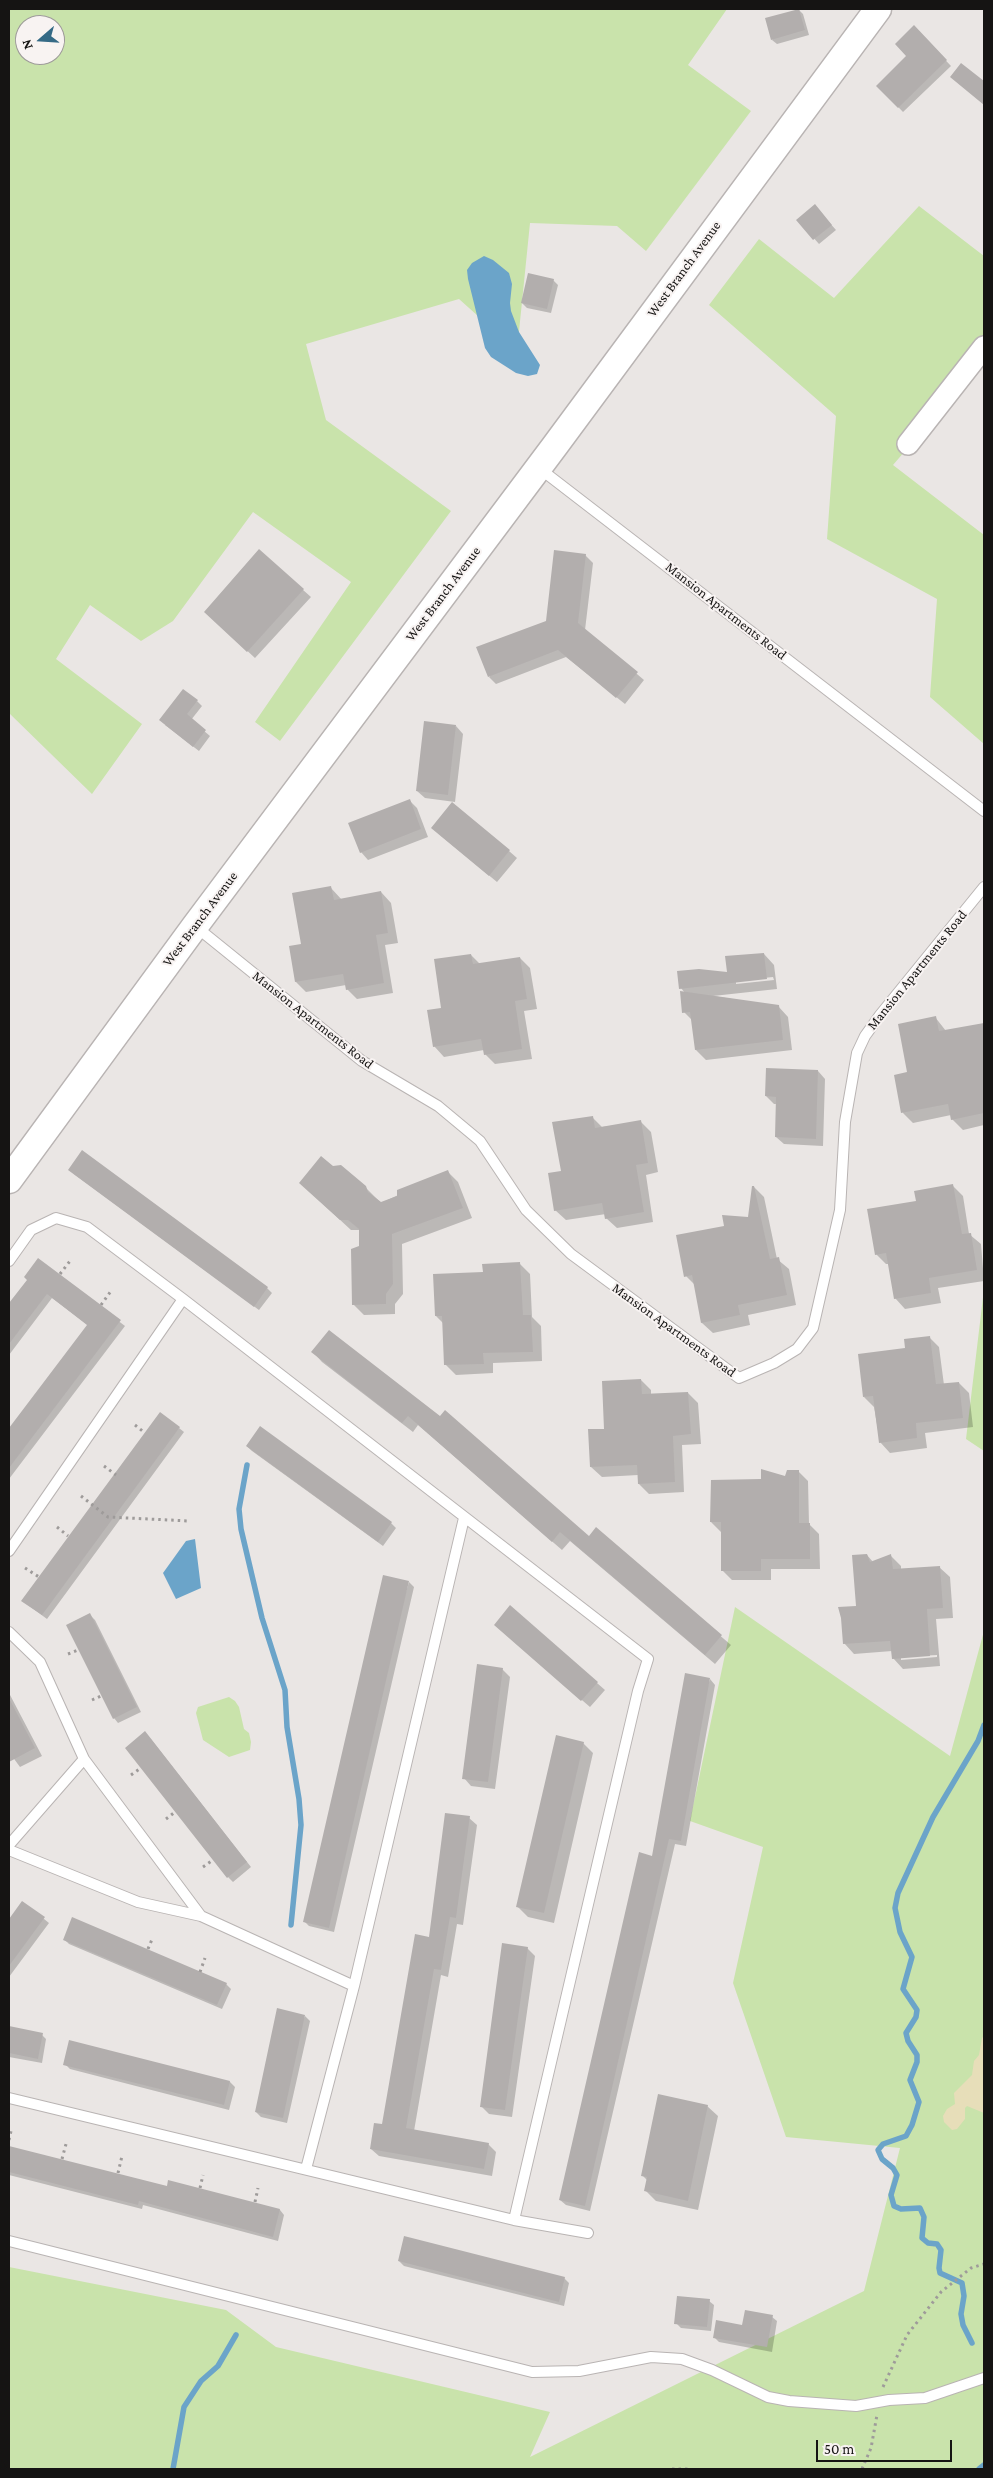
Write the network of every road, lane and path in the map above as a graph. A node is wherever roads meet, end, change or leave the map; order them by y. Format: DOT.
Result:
graph roads {
  1 [pos="878,9"];
  2 [pos="984,347"];
  3 [pos="908,444"];
  4 [pos="538,467"];
  5 [pos="984,811"];
  6 [pos="984,887"];
  7 [pos="195,926"];
  8 [pos="9,1180"];
  9 [pos="70,1260"];
  10 [pos="9,1261"];
  11 [pos="60,1274"];
  12 [pos="111,1291"];
  13 [pos="183,1298"];
  14 [pos="101,1305"];
  15 [pos="135,1425"];
  16 [pos="145,1433"];
  17 [pos="104,1466"];
  18 [pos="116,1475"];
  19 [pos="81,1496"];
  20 [pos="464,1518"];
  21 [pos="189,1521"];
  22 [pos="57,1527"];
  23 [pos="68,1536"];
  24 [pos="9,1551"];
  25 [pos="25,1568"];
  26 [pos="39,1577"];
  27 [pos="9,1632"];
  28 [pos="78,1650"];
  29 [pos="68,1654"];
  30 [pos="101,1696"];
  31 [pos="92,1700"];
  32 [pos="84,1760"];
  33 [pos="141,1768"];
  34 [pos="131,1775"];
  35 [pos="175,1812"];
  36 [pos="166,1819"];
  37 [pos="9,1845"];
  38 [pos="9,1850"];
  39 [pos="213,1860"];
  40 [pos="203,1867"];
  41 [pos="202,1916"];
  42 [pos="153,1937"];
  43 [pos="148,1950"];
  44 [pos="206,1958"];
  45 [pos="200,1972"];
  46 [pos="354,1986"];
  47 [pos="9,2098"];
  48 [pos="11,2131"];
  49 [pos="9,2140"];
  50 [pos="66,2144"];
  51 [pos="122,2156"];
  52 [pos="62,2159"];
  53 [pos="306,2168"];
  54 [pos="118,2173"];
  55 [pos="203,2175"];
  56 [pos="200,2188"];
  57 [pos="258,2188"];
  58 [pos="255,2202"];
  59 [pos="514,2220"];
  60 [pos="588,2233"];
  61 [pos="9,2241"];
  62 [pos="984,2264"];
  63 [pos="984,2378"];
  64 [pos="880,2402"];
  65 [pos="672,2469"];
  66 [pos="689,2469"];
  67 [pos="862,2469"];
  1 -- 4 [label="street, West Branch Avenue"];
  2 -- 3 [label="street"];
  4 -- 5 [label="lane, Mansion Apartments Road"];
  4 -- 7 [label="street, West Branch Avenue"];
  6 -- 7 [label="lane, Mansion Apartments Road"];
  7 -- 8 [label="street, West Branch Avenue"];
  9 -- 11 [label="path"];
  10 -- 13 [label="lane"];
  12 -- 14 [label="path"];
  13 -- 20 [label="lane"];
  13 -- 24 [label="lane"];
  15 -- 16 [label="path"];
  17 -- 18 [label="path"];
  19 -- 21 [label="path"];
  20 -- 46 [label="lane"];
  20 -- 59 [label="lane"];
  22 -- 23 [label="path"];
  25 -- 26 [label="path"];
  27 -- 32 [label="lane"];
  28 -- 29 [label="path"];
  30 -- 31 [label="path"];
  32 -- 37 [label="lane"];
  32 -- 41 [label="lane"];
  33 -- 34 [label="path"];
  35 -- 36 [label="path"];
  38 -- 41 [label="lane"];
  39 -- 40 [label="path"];
  41 -- 46 [label="lane"];
  42 -- 43 [label="path"];
  44 -- 45 [label="path"];
  46 -- 53 [label="lane"];
  47 -- 53 [label="lane"];
  48 -- 49 [label="path"];
  50 -- 52 [label="path"];
  51 -- 54 [label="path"];
  53 -- 59 [label="lane"];
  55 -- 56 [label="path"];
  57 -- 58 [label="path"];
  59 -- 60 [label="lane"];
  61 -- 64 [label="lane"];
  62 -- 64 [label="path"];
  63 -- 64 [label="lane"];
  64 -- 67 [label="path"];
  65 -- 66 [label="path"];
}
